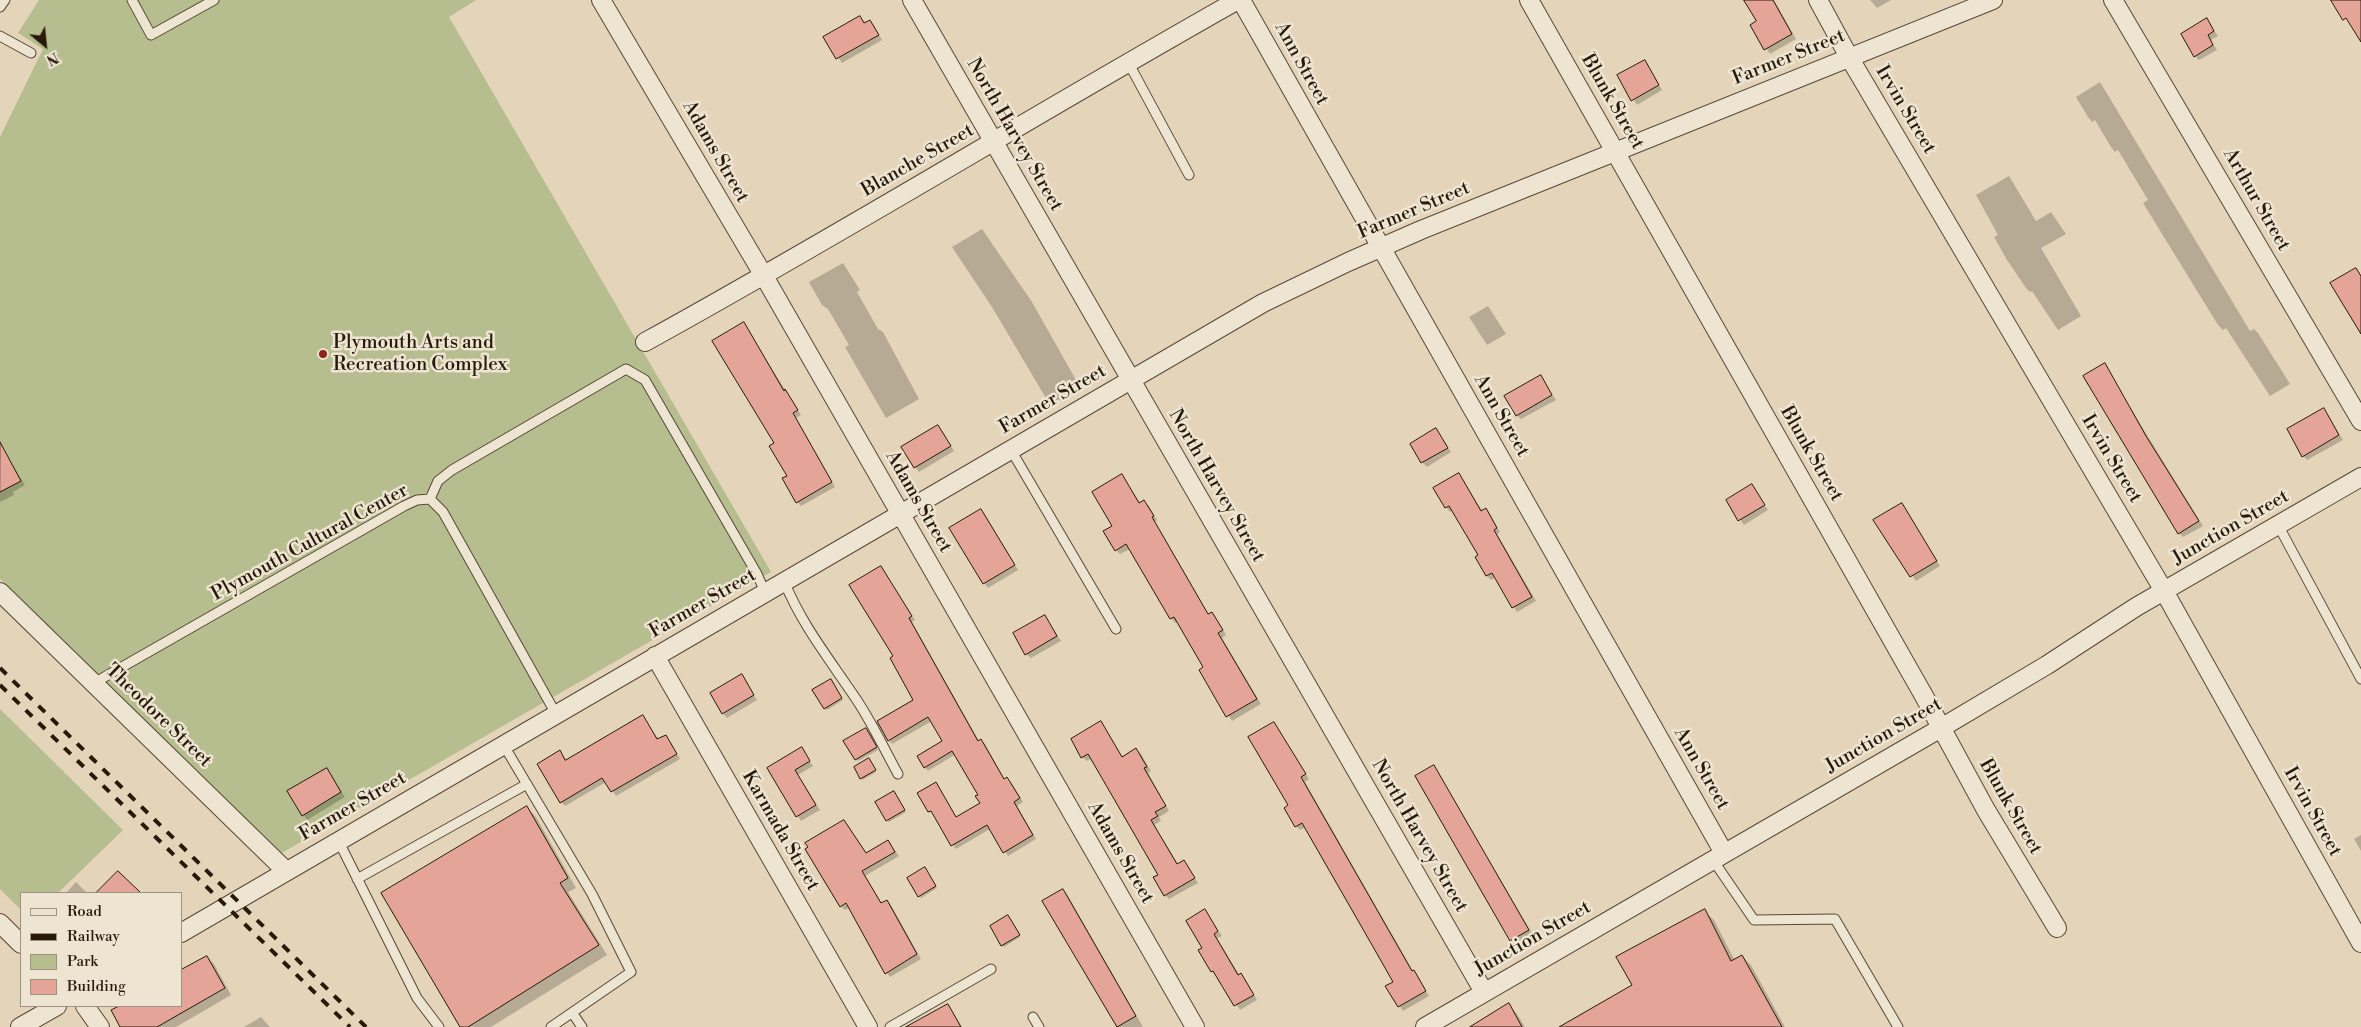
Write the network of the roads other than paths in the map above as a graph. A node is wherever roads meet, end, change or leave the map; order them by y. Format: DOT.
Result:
graph roads {
  1 [pos="5,0"];
  2 [pos="132,0"];
  3 [pos="214,0"];
  4 [pos="601,0"];
  5 [pos="912,0"];
  6 [pos="1239,0"];
  7 [pos="1530,0"];
  8 [pos="1818,0"];
  9 [pos="1994,0"];
  10 [pos="2113,0"];
  11 [pos="0,7"];
  12 [pos="0,36"];
  13 [pos="32,54"];
  14 [pos="1849,57"];
  15 [pos="1128,62"];
  16 [pos="993,141"];
  17 [pos="1615,151"];
  18 [pos="1189,175"];
  19 [pos="1380,247"];
  20 [pos="764,276"];
  21 [pos="645,342"];
  22 [pos="1130,380"];
  23 [pos="2361,421"];
  24 [pos="1011,450"];
  25 [pos="2361,477"];
  26 [pos="430,499"];
  27 [pos="900,514"];
  28 [pos="2278,525"];
  29 [pos="784,581"];
  30 [pos="2164,591"];
  31 [pos="0,592"];
  32 [pos="766,592"];
  33 [pos="1116,629"];
  34 [pos="655,656"];
  35 [pos="2361,679"];
  36 [pos="94,683"];
  37 [pos="556,714"];
  38 [pos="1941,728"];
  39 [pos="504,744"];
  40 [pos="898,774"];
  41 [pos="526,784"];
  42 [pos="338,840"];
  43 [pos="1719,856"];
  44 [pos="286,871"];
  45 [pos="357,879"];
  46 [pos="0,923"];
  47 [pos="2057,928"];
  48 [pos="182,932"];
  49 [pos="20,943"];
  50 [pos="2361,944"];
  51 [pos="991,969"];
  52 [pos="1484,992"];
  53 [pos="55,1007"];
  54 [pos="86,1007"];
  55 [pos="573,1014"];
  56 [pos="1033,1017"];
  57 [pos="20,1027"];
  58 [pos="100,1027"];
  59 [pos="439,1027"];
  60 [pos="551,1027"];
  61 [pos="582,1027"];
  62 [pos="868,1027"];
  63 [pos="890,1027"];
  64 [pos="1038,1027"];
  65 [pos="1196,1027"];
  66 [pos="1425,1027"];
  67 [pos="1898,1027"];
  1 -- 11 [label="lane"];
  2 -- 3 [label="lane"];
  4 -- 20 [label="street, Adams Street"];
  5 -- 16 [label="street, North Harvey Street"];
  6 -- 15 [label="street, Blanche Street"];
  6 -- 19 [label="street, Ann Street"];
  7 -- 17 [label="street, Blunk Street"];
  8 -- 14 [label="street, Irvin Street"];
  9 -- 14 [label="street, Farmer Street"];
  10 -- 23 [label="street, Arthur Street"];
  12 -- 13 [label="lane"];
  14 -- 17 [label="street, Farmer Street"];
  14 -- 30 [label="street, Irvin Street"];
  15 -- 16 [label="street, Blanche Street"];
  15 -- 18 [label="lane"];
  16 -- 20 [label="street, Blanche Street"];
  16 -- 22 [label="street, North Harvey Street"];
  17 -- 19 [label="street, Farmer Street"];
  17 -- 38 [label="street, Blunk Street"];
  19 -- 22 [label="street, Farmer Street"];
  19 -- 43 [label="street, Ann Street"];
  20 -- 21 [label="street, Blanche Street"];
  20 -- 27 [label="street, Adams Street"];
  22 -- 24 [label="street, Farmer Street"];
  22 -- 52 [label="street, North Harvey Street"];
  24 -- 27 [label="street, Farmer Street"];
  24 -- 33 [label="lane"];
  25 -- 28 [label="street, Junction Street"];
  26 -- 32 [label="lane"];
  26 -- 36 [label="lane, Plymouth Cultural Center"];
  26 -- 37 [label="lane, Plymouth Cultural Center"];
  27 -- 29 [label="street, Farmer Street"];
  27 -- 65 [label="street, Adams Street"];
  28 -- 30 [label="street, Junction Street"];
  28 -- 35 [label="lane"];
  29 -- 32 [label="street, Farmer Street"];
  29 -- 40 [label="lane"];
  30 -- 38 [label="street, Junction Street"];
  30 -- 50 [label="street, Irvin Street"];
  31 -- 36 [label="street, Theodore Street"];
  32 -- 34 [label="street, Farmer Street"];
  34 -- 37 [label="street, Farmer Street"];
  34 -- 62 [label="street, Karmada Street"];
  36 -- 44 [label="street, Theodore Street"];
  37 -- 39 [label="street, Farmer Street"];
  38 -- 43 [label="street, Junction Street"];
  38 -- 47 [label="street, Blunk Street"];
  39 -- 41 [label="lane"];
  39 -- 42 [label="street, Farmer Street"];
  41 -- 45 [label="lane"];
  41 -- 55 [label="lane"];
  42 -- 44 [label="street, Farmer Street"];
  42 -- 45 [label="lane"];
  43 -- 52 [label="street, Junction Street"];
  43 -- 67 [label="lane"];
  44 -- 48 [label="street, Farmer Street"];
  45 -- 59 [label="lane"];
  46 -- 49 [label="street"];
  51 -- 63 [label="lane"];
  52 -- 66 [label="street, Junction Street"];
  53 -- 57 [label="street"];
  54 -- 58 [label="street"];
  55 -- 60 [label="lane"];
  55 -- 61 [label="lane"];
  56 -- 64 [label="lane"];
}
